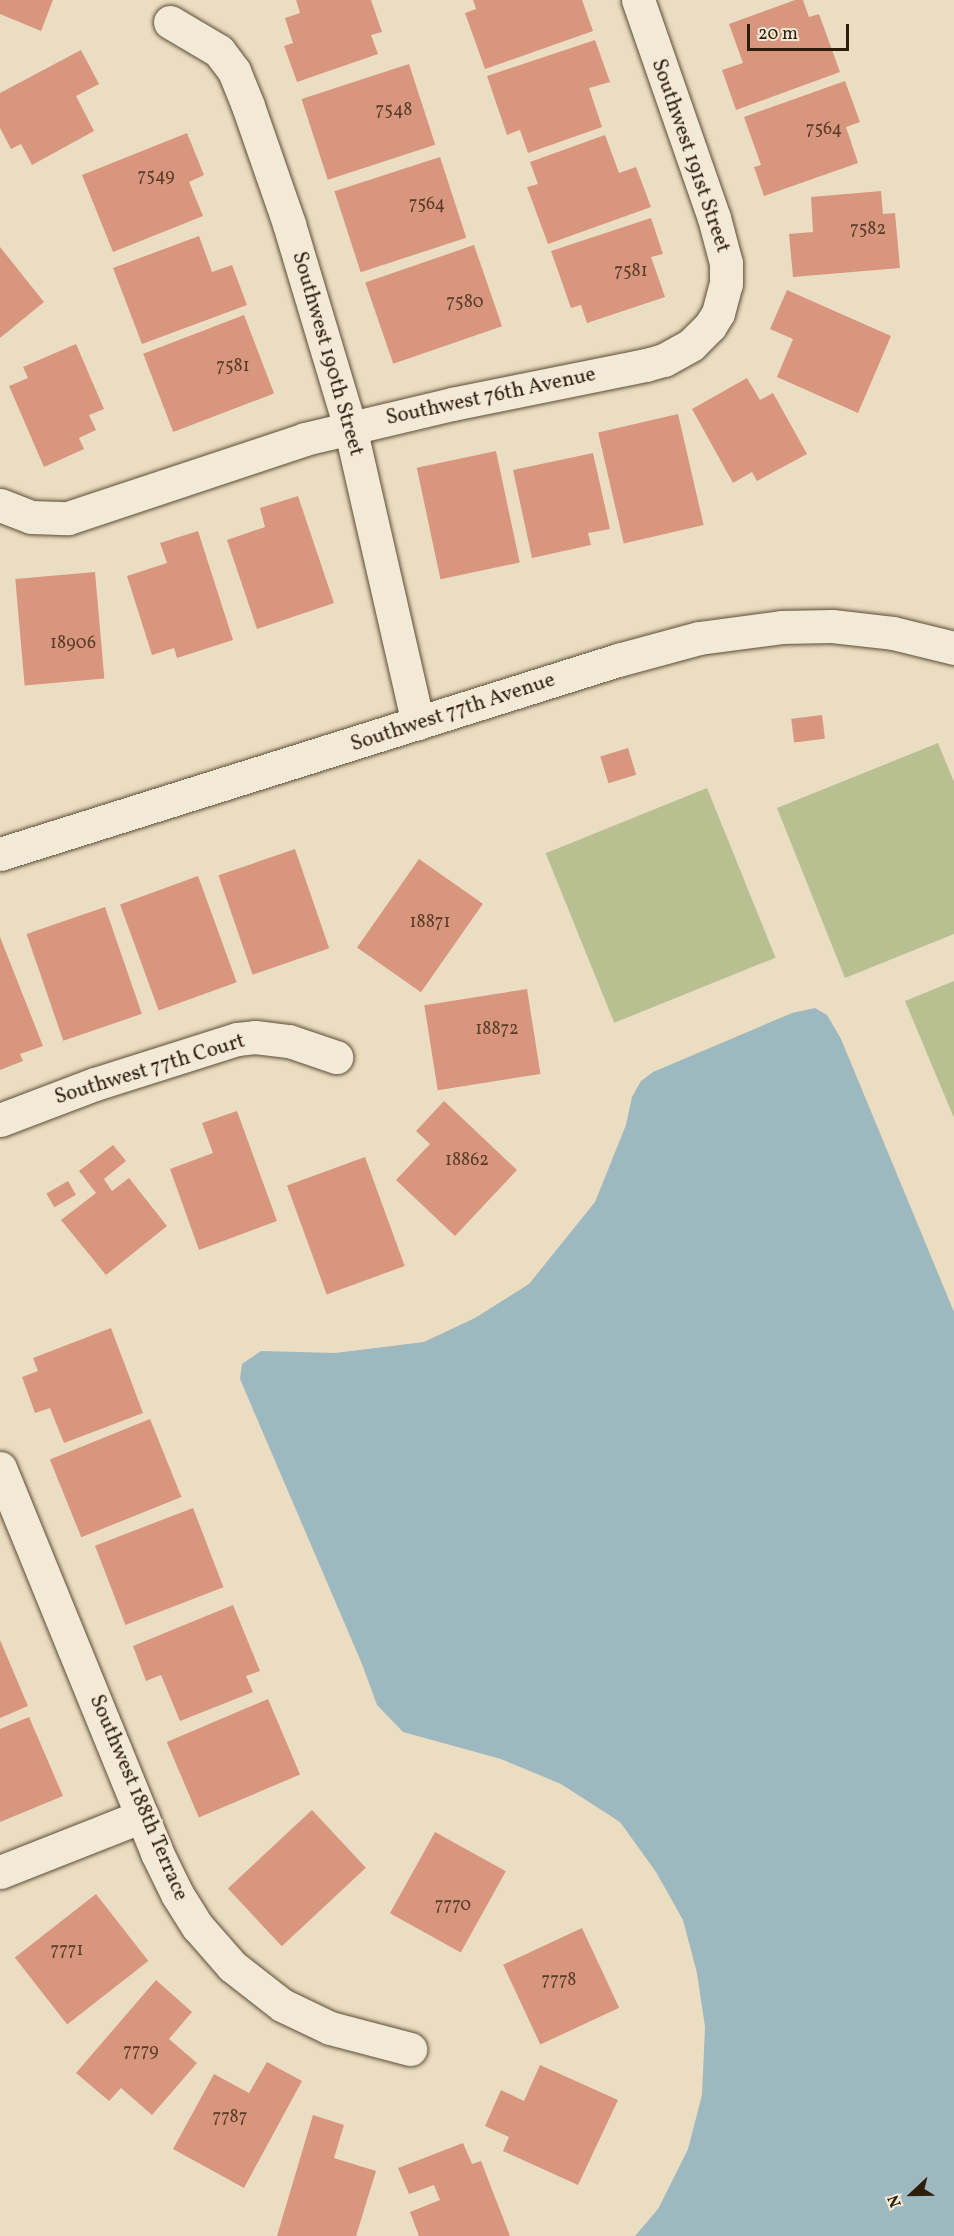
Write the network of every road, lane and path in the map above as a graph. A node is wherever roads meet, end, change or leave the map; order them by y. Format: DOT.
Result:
graph roads {
  1 [pos="638,0"];
  2 [pos="170,22"];
  3 [pos="718,313"];
  4 [pos="350,427"];
  5 [pos="0,505"];
  6 [pos="954,648"];
  7 [pos="418,723"];
  8 [pos="0,854"];
  9 [pos="336,1057"];
  10 [pos="0,1120"];
  11 [pos="0,1468"];
  12 [pos="142,1816"];
  13 [pos="0,1872"];
  14 [pos="410,2049"];
  1 -- 3 [label="street, Southwest 191st Street"];
  2 -- 4 [label="street, Southwest 190th Street"];
  3 -- 4 [label="street, Southwest 76th Avenue"];
  4 -- 5 [label="street, Southwest 76th Avenue"];
  4 -- 7 [label="street, Southwest 190th Street"];
  6 -- 7 [label="street, Southwest 77th Avenue"];
  7 -- 8 [label="street, Southwest 77th Avenue"];
  9 -- 10 [label="street, Southwest 77th Court"];
  11 -- 12 [label="street, Southwest 188th Terrace"];
  12 -- 13 [label="street"];
  12 -- 14 [label="street, Southwest 188th Terrace"];
}
